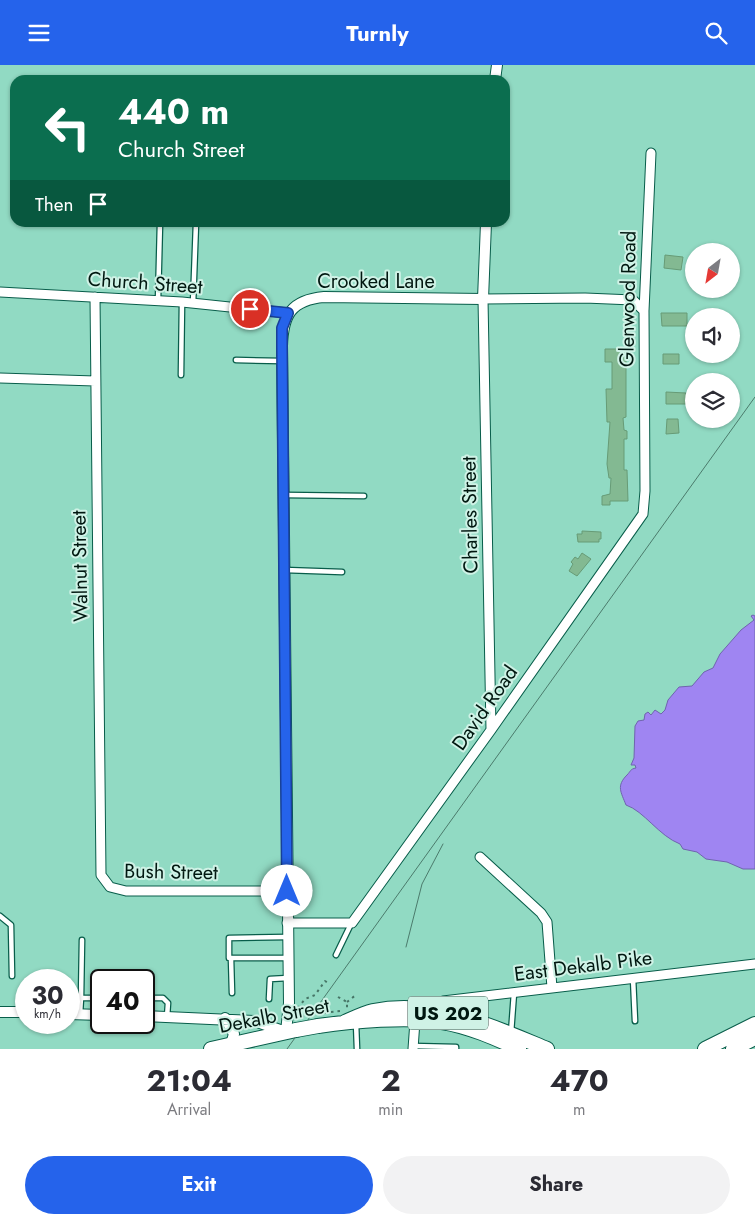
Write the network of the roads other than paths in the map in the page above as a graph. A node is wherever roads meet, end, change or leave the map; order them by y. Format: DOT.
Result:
graph roads {
  1 [pos="651,153"];
  2 [pos="160,227"];
  3 [pos="196,227"];
  4 [pos="486,227"];
  5 [pos="0,292"];
  6 [pos="95,297"];
  7 [pos="483,299"];
  8 [pos="158,301"];
  9 [pos="182,302"];
  10 [pos="193,304"];
  11 [pos="644,311"];
  12 [pos="288,313"];
  13 [pos="236,360"];
  14 [pos="284,361"];
  15 [pos="181,375"];
  16 [pos="0,378"];
  17 [pos="95,381"];
  18 [pos="644,446"];
  19 [pos="284,495"];
  20 [pos="364,496"];
  21 [pos="285,570"];
  22 [pos="342,572"];
  23 [pos="491,730"];
  24 [pos="102,834"];
  25 [pos="480,857"];
  26 [pos="287,891"];
  27 [pos="0,916"];
  28 [pos="287,923"];
  29 [pos="352,923"];
  30 [pos="287,937"];
  31 [pos="82,940"];
  32 [pos="336,955"];
  33 [pos="231,958"];
  34 [pos="288,958"];
  35 [pos="755,964"];
  36 [pos="12,976"];
  37 [pos="288,978"];
  38 [pos="633,978"];
  39 [pos="552,988"];
  40 [pos="232,993"];
  41 [pos="514,993"];
  42 [pos="81,997"];
  43 [pos="90,997"];
  44 [pos="155,998"];
  45 [pos="268,999"];
  46 [pos="0,1012"];
  47 [pos="15,1013"];
  48 [pos="415,1013"];
  49 [pos="80,1014"];
  50 [pos="90,1014"];
  51 [pos="155,1016"];
  52 [pos="167,1017"];
  53 [pos="225,1019"];
  54 [pos="634,1021"];
  55 [pos="350,1022"];
  56 [pos="755,1024"];
  57 [pos="291,1031"];
  58 [pos="755,1038"];
  59 [pos="512,1042"];
  60 [pos="232,1044"];
  61 [pos="413,1047"];
  62 [pos="211,1049"];
  63 [pos="357,1049"];
  64 [pos="456,1049"];
  65 [pos="547,1049"];
  66 [pos="705,1049"];
  67 [pos="733,1049"];
  1 -- 11 [label="street, Glenwood Road"];
  2 -- 8 [label="lane"];
  3 -- 10 [label="lane"];
  4 -- 7 [label="street"];
  5 -- 6 [label="street, Church Street"];
  6 -- 8 [label="street, Church Street"];
  6 -- 17 [label="street, Walnut Street"];
  7 -- 11 [label="street"];
  7 -- 12 [label="street, Crooked Lane"];
  7 -- 23 [label="street, Charles Street"];
  8 -- 9 [label="street, Church Street"];
  9 -- 10 [label="street, Church Street"];
  9 -- 15 [label="lane"];
  10 -- 12 [label="street, Church Street"];
  11 -- 18 [label="street, Glenwood Road"];
  12 -- 14 [label="street"];
  13 -- 14 [label="lane"];
  14 -- 19 [label="street"];
  16 -- 17 [label="street"];
  17 -- 24 [label="street, Walnut Street"];
  18 -- 23 [label="street, David Road"];
  19 -- 20 [label="lane"];
  19 -- 21 [label="street"];
  21 -- 22 [label="lane"];
  21 -- 26 [label="street"];
  23 -- 29 [label="street, David Road"];
  24 -- 26 [label="street, Bush Street"];
  25 -- 39 [label="street"];
  26 -- 28 [label="street"];
  27 -- 36 [label="lane"];
  28 -- 29 [label="street"];
  28 -- 30 [label="street"];
  29 -- 32 [label="lane"];
  30 -- 33 [label="lane"];
  30 -- 34 [label="street"];
  31 -- 42 [label="lane"];
  33 -- 34 [label="lane"];
  33 -- 40 [label="lane"];
  34 -- 37 [label="street"];
  35 -- 38 [label="street, East Dekalb Pike"];
  37 -- 45 [label="lane"];
  37 -- 57 [label="street"];
  38 -- 39 [label="street, East Dekalb Pike"];
  38 -- 54 [label="lane"];
  39 -- 41 [label="street, East Dekalb Pike"];
  41 -- 48 [label="street, East Dekalb Pike"];
  41 -- 59 [label="lane"];
  42 -- 43 [label="lane"];
  42 -- 49 [label="lane"];
  44 -- 52 [label="lane"];
  46 -- 47 [label="street"];
  48 -- 55 [label="highway, Dekalb Street / US 202"];
  48 -- 59 [label="highway, Dekalb Street / US 202"];
  48 -- 61 [label="street"];
  49 -- 50 [label="street"];
  51 -- 52 [label="street"];
  52 -- 53 [label="street"];
  53 -- 57 [label="street"];
  53 -- 60 [label="street"];
  55 -- 57 [label="highway, Dekalb Street / US 202, bridge"];
  55 -- 63 [label="lane"];
  56 -- 66 [label="highway"];
  57 -- 60 [label="highway, Dekalb Street / US 202"];
  58 -- 67 [label="highway"];
  59 -- 65 [label="highway, Dekalb Street / US 202"];
  60 -- 62 [label="highway, Dekalb Street / US 202"];
  61 -- 64 [label="lane"];
}
